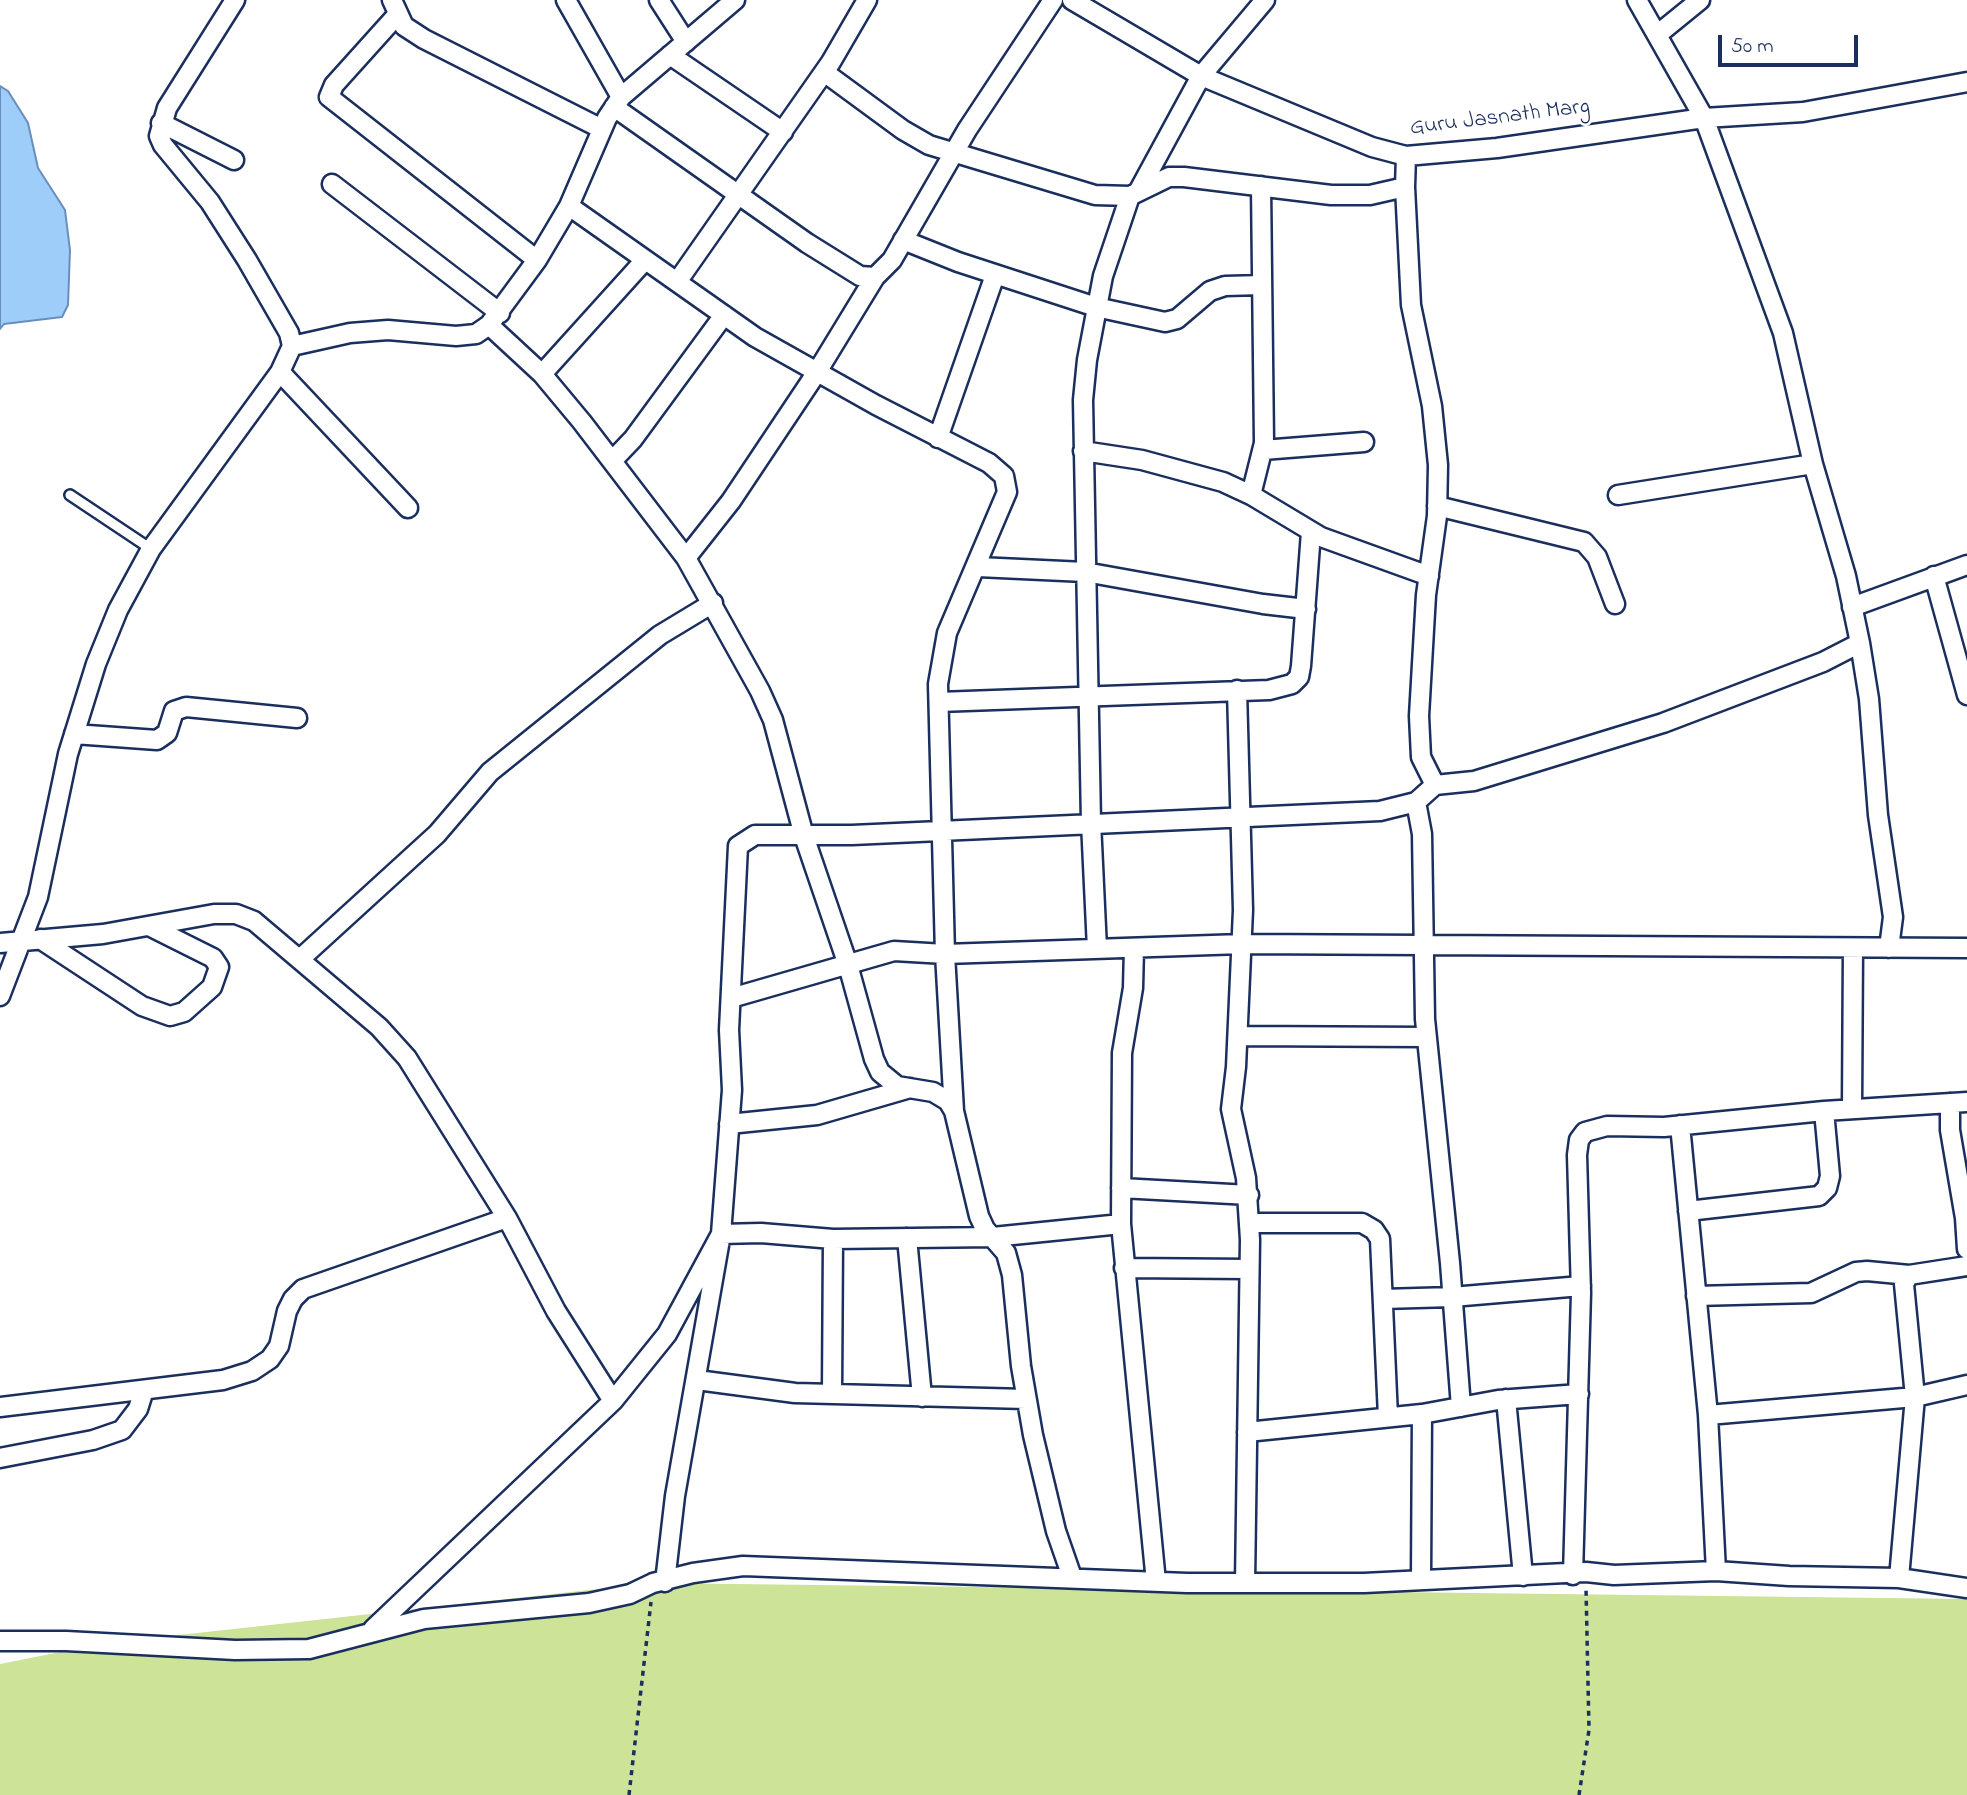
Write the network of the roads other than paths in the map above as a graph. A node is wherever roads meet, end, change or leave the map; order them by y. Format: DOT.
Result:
graph roads {
  1 [pos="235,0"];
  2 [pos="566,0"];
  3 [pos="659,0"];
  4 [pos="735,0"];
  5 [pos="867,0"];
  6 [pos="1053,0"];
  7 [pos="1072,0"];
  8 [pos="1265,0"];
  9 [pos="1637,0"];
  10 [pos="1700,0"];
  11 [pos="1104,7"];
  12 [pos="395,8"];
  13 [pos="1657,35"];
  14 [pos="686,42"];
  15 [pos="670,55"];
  16 [pos="824,72"];
  17 [pos="1201,76"];
  18 [pos="1967,82"];
  19 [pos="617,102"];
  20 [pos="1704,118"];
  21 [pos="161,123"];
  22 [pos="602,129"];
  23 [pos="783,132"];
  24 [pos="955,153"];
  25 [pos="1406,156"];
  26 [pos="234,160"];
  27 [pos="332,184"];
  28 [pos="1261,186"];
  29 [pos="1405,187"];
  30 [pos="740,194"];
  31 [pos="1134,194"];
  32 [pos="569,205"];
  33 [pos="903,240"];
  34 [pos="537,260"];
  35 [pos="645,260"];
  36 [pos="995,275"];
  37 [pos="875,277"];
  38 [pos="677,282"];
  39 [pos="1262,285"];
  40 [pos="1096,307"];
  41 [pos="724,315"];
  42 [pos="494,319"];
  43 [pos="292,346"];
  44 [pos="280,372"];
  45 [pos="817,372"];
  46 [pos="542,374"];
  47 [pos="938,438"];
  48 [pos="1364,442"];
  49 [pos="1263,450"];
  50 [pos="1083,452"];
  51 [pos="612,461"];
  52 [pos="1813,464"];
  53 [pos="71,495"];
  54 [pos="1251,495"];
  55 [pos="1619,495"];
  56 [pos="1437,506"];
  57 [pos="408,508"];
  58 [pos="1311,532"];
  59 [pos="151,549"];
  60 [pos="686,558"];
  61 [pos="1967,565"];
  62 [pos="978,567"];
  63 [pos="1086,572"];
  64 [pos="1429,576"];
  65 [pos="1934,576"];
  66 [pos="713,603"];
  67 [pos="1615,604"];
  68 [pos="1852,607"];
  69 [pos="1306,609"];
  70 [pos="1860,643"];
  71 [pos="1237,690"];
  72 [pos="1089,694"];
  73 [pos="1967,695"];
  74 [pos="939,702"];
  75 [pos="297,718"];
  76 [pos="74,734"];
  77 [pos="1435,785"];
  78 [pos="1416,802"];
  79 [pos="1238,817"];
  80 [pos="1091,822"];
  81 [pos="944,830"];
  82 [pos="804,836"];
  83 [pos="149,926"];
  84 [pos="32,939"];
  85 [pos="0,943"];
  86 [pos="1242,944"];
  87 [pos="1424,946"];
  88 [pos="1967,947"];
  89 [pos="1134,948"];
  90 [pos="1853,948"];
  91 [pos="1889,948"];
  92 [pos="1097,950"];
  93 [pos="945,954"];
  94 [pos="300,958"];
  95 [pos="848,965"];
  96 [pos="0,996"];
  97 [pos="731,998"];
  98 [pos="1238,1036"];
  99 [pos="1426,1037"];
  100 [pos="910,1088"];
  101 [pos="1959,1102"];
  102 [pos="1852,1109"];
  103 [pos="954,1111"];
  104 [pos="1824,1111"];
  105 [pos="729,1124"];
  106 [pos="1680,1125"];
  107 [pos="1121,1188"];
  108 [pos="1249,1195"];
  109 [pos="1688,1211"];
  110 [pos="507,1218"];
  111 [pos="1250,1223"];
  112 [pos="1121,1224"];
  113 [pos="721,1234"];
  114 [pos="993,1237"];
  115 [pos="906,1238"];
  116 [pos="833,1239"];
  117 [pos="1967,1249"];
  118 [pos="1967,1266"];
  119 [pos="1124,1268"];
  120 [pos="1250,1269"];
  121 [pos="1909,1275"];
  122 [pos="1581,1286"];
  123 [pos="1696,1296"];
  124 [pos="1452,1297"];
  125 [pos="1383,1299"];
  126 [pos="696,1380"];
  127 [pos="1967,1385"];
  128 [pos="145,1390"];
  129 [pos="832,1394"];
  130 [pos="1579,1394"];
  131 [pos="922,1397"];
  132 [pos="1915,1397"];
  133 [pos="1026,1399"];
  134 [pos="1506,1399"];
  135 [pos="612,1401"];
  136 [pos="0,1407"];
  137 [pos="1461,1407"];
  138 [pos="1422,1414"];
  139 [pos="1708,1415"];
  140 [pos="1388,1417"];
  141 [pos="1247,1432"];
  142 [pos="0,1458"];
  143 [pos="1716,1571"];
  144 [pos="1579,1573"];
  145 [pos="1523,1576"];
  146 [pos="1072,1577"];
  147 [pos="1421,1578"];
  148 [pos="1899,1578"];
  149 [pos="1156,1582"];
  150 [pos="659,1583"];
  151 [pos="1245,1583"];
  152 [pos="1967,1588"];
  153 [pos="366,1636"];
  154 [pos="0,1642"];
  1 -- 21 [label="street"];
  2 -- 19 [label="street"];
  3 -- 14 [label="street"];
  4 -- 14 [label="street"];
  5 -- 16 [label="street"];
  6 -- 24 [label="street"];
  7 -- 11 [label="street, Guru Jasnath Marg"];
  8 -- 17 [label="street"];
  9 -- 13 [label="street"];
  10 -- 13 [label="street"];
  11 -- 17 [label="street, Guru Jasnath Marg"];
  12 -- 22 [label="street"];
  12 -- 34 [label="street"];
  13 -- 20 [label="street"];
  14 -- 15 [label="street"];
  15 -- 19 [label="street"];
  15 -- 23 [label="street"];
  16 -- 23 [label="street"];
  16 -- 24 [label="street"];
  17 -- 25 [label="street, Guru Jasnath Marg"];
  17 -- 31 [label="street"];
  18 -- 20 [label="street, Guru Jasnath Marg"];
  19 -- 22 [label="street"];
  19 -- 30 [label="street"];
  20 -- 25 [label="street, Guru Jasnath Marg"];
  20 -- 52 [label="street"];
  21 -- 26 [label="street"];
  21 -- 43 [label="street"];
  22 -- 32 [label="street"];
  23 -- 30 [label="street"];
  24 -- 31 [label="street"];
  24 -- 33 [label="street"];
  25 -- 29 [label="street"];
  27 -- 42 [label="street"];
  28 -- 29 [label="street"];
  28 -- 31 [label="street"];
  28 -- 39 [label="street"];
  29 -- 56 [label="street"];
  30 -- 37 [label="street"];
  30 -- 38 [label="street"];
  31 -- 40 [label="street"];
  32 -- 34 [label="street"];
  32 -- 35 [label="street"];
  33 -- 36 [label="street"];
  33 -- 37 [label="street"];
  34 -- 42 [label="street"];
  35 -- 38 [label="street"];
  35 -- 46 [label="street"];
  36 -- 40 [label="street"];
  36 -- 47 [label="street"];
  37 -- 45 [label="street"];
  38 -- 41 [label="street"];
  39 -- 40 [label="street"];
  39 -- 49 [label="street"];
  40 -- 50 [label="street"];
  41 -- 45 [label="street"];
  41 -- 51 [label="street"];
  42 -- 43 [label="street"];
  42 -- 46 [label="street"];
  43 -- 44 [label="street"];
  44 -- 57 [label="street"];
  44 -- 59 [label="street"];
  45 -- 47 [label="street"];
  45 -- 60 [label="street"];
  46 -- 51 [label="street"];
  47 -- 62 [label="street"];
  48 -- 49 [label="street"];
  49 -- 54 [label="street"];
  50 -- 54 [label="street"];
  50 -- 63 [label="street"];
  51 -- 60 [label="street"];
  52 -- 55 [label="street"];
  52 -- 68 [label="street"];
  53 -- 59 [label="lane"];
  54 -- 58 [label="street"];
  56 -- 64 [label="street"];
  56 -- 67 [label="street"];
  58 -- 64 [label="street"];
  58 -- 69 [label="street"];
  59 -- 76 [label="street"];
  60 -- 66 [label="street"];
  61 -- 65 [label="street"];
  62 -- 63 [label="street"];
  62 -- 74 [label="street"];
  63 -- 69 [label="street"];
  63 -- 72 [label="street"];
  64 -- 77 [label="street"];
  65 -- 68 [label="street"];
  65 -- 73 [label="street"];
  66 -- 82 [label="street"];
  66 -- 94 [label="street"];
  68 -- 70 [label="street"];
  69 -- 71 [label="street"];
  70 -- 77 [label="street"];
  70 -- 91 [label="street"];
  71 -- 72 [label="street"];
  71 -- 79 [label="street"];
  72 -- 74 [label="street"];
  72 -- 80 [label="street"];
  74 -- 81 [label="street"];
  75 -- 76 [label="street"];
  76 -- 84 [label="street"];
  77 -- 78 [label="street"];
  78 -- 79 [label="street"];
  78 -- 87 [label="street"];
  79 -- 80 [label="street"];
  79 -- 86 [label="street"];
  80 -- 81 [label="street"];
  80 -- 92 [label="street"];
  81 -- 82 [label="street"];
  81 -- 93 [label="street"];
  82 -- 95 [label="street"];
  82 -- 97 [label="street"];
  83 -- 84 [label="street"];
  83 -- 84 [label="street"];
  83 -- 94 [label="street"];
  84 -- 85 [label="street"];
  84 -- 96 [label="street"];
  86 -- 87 [label="street"];
  86 -- 89 [label="street"];
  86 -- 98 [label="street"];
  87 -- 90 [label="street"];
  87 -- 99 [label="street"];
  88 -- 91 [label="street"];
  89 -- 92 [label="street"];
  89 -- 107 [label="street"];
  90 -- 91 [label="street"];
  90 -- 102 [label="street"];
  92 -- 93 [label="street"];
  93 -- 95 [label="street"];
  93 -- 103 [label="street"];
  94 -- 110 [label="street"];
  95 -- 97 [label="street"];
  95 -- 100 [label="street"];
  97 -- 105 [label="street"];
  98 -- 99 [label="street"];
  98 -- 108 [label="street"];
  99 -- 124 [label="street"];
  100 -- 103 [label="street"];
  100 -- 105 [label="street"];
  101 -- 102 [label="street"];
  101 -- 117 [label="street"];
  102 -- 104 [label="street"];
  103 -- 114 [label="street"];
  104 -- 106 [label="street"];
  104 -- 109 [label="street"];
  105 -- 113 [label="street"];
  106 -- 109 [label="street"];
  106 -- 122 [label="street"];
  107 -- 108 [label="street"];
  107 -- 112 [label="street"];
  108 -- 111 [label="street"];
  109 -- 123 [label="street"];
  110 -- 128 [label="street"];
  110 -- 135 [label="street"];
  111 -- 120 [label="street"];
  111 -- 125 [label="street"];
  112 -- 114 [label="street"];
  112 -- 119 [label="street"];
  113 -- 116 [label="street"];
  113 -- 126 [label="street"];
  113 -- 135 [label="street"];
  114 -- 115 [label="street"];
  114 -- 133 [label="street"];
  115 -- 116 [label="street"];
  115 -- 131 [label="street"];
  116 -- 129 [label="street"];
  118 -- 121 [label="street"];
  119 -- 120 [label="street"];
  119 -- 149 [label="street"];
  120 -- 141 [label="street"];
  121 -- 123 [label="street"];
  121 -- 132 [label="street"];
  122 -- 124 [label="street"];
  122 -- 130 [label="street"];
  123 -- 139 [label="street"];
  124 -- 125 [label="street"];
  124 -- 137 [label="street"];
  125 -- 140 [label="street"];
  126 -- 129 [label="street"];
  126 -- 150 [label="street"];
  127 -- 132 [label="street"];
  128 -- 136 [label="street"];
  128 -- 142 [label="street"];
  129 -- 131 [label="street"];
  130 -- 134 [label="street"];
  130 -- 144 [label="street"];
  131 -- 133 [label="street"];
  132 -- 139 [label="street"];
  132 -- 148 [label="street"];
  133 -- 146 [label="street"];
  134 -- 137 [label="street"];
  134 -- 145 [label="street"];
  135 -- 153 [label="street"];
  137 -- 138 [label="street"];
  138 -- 140 [label="street"];
  138 -- 147 [label="street"];
  139 -- 143 [label="street"];
  140 -- 141 [label="street"];
  141 -- 151 [label="street"];
  143 -- 144 [label="street"];
  143 -- 148 [label="street"];
  144 -- 145 [label="street"];
  145 -- 147 [label="street"];
  146 -- 149 [label="street"];
  146 -- 150 [label="street"];
  147 -- 151 [label="street"];
  148 -- 152 [label="street"];
  149 -- 151 [label="street"];
  150 -- 153 [label="street"];
  153 -- 154 [label="street"];
}
